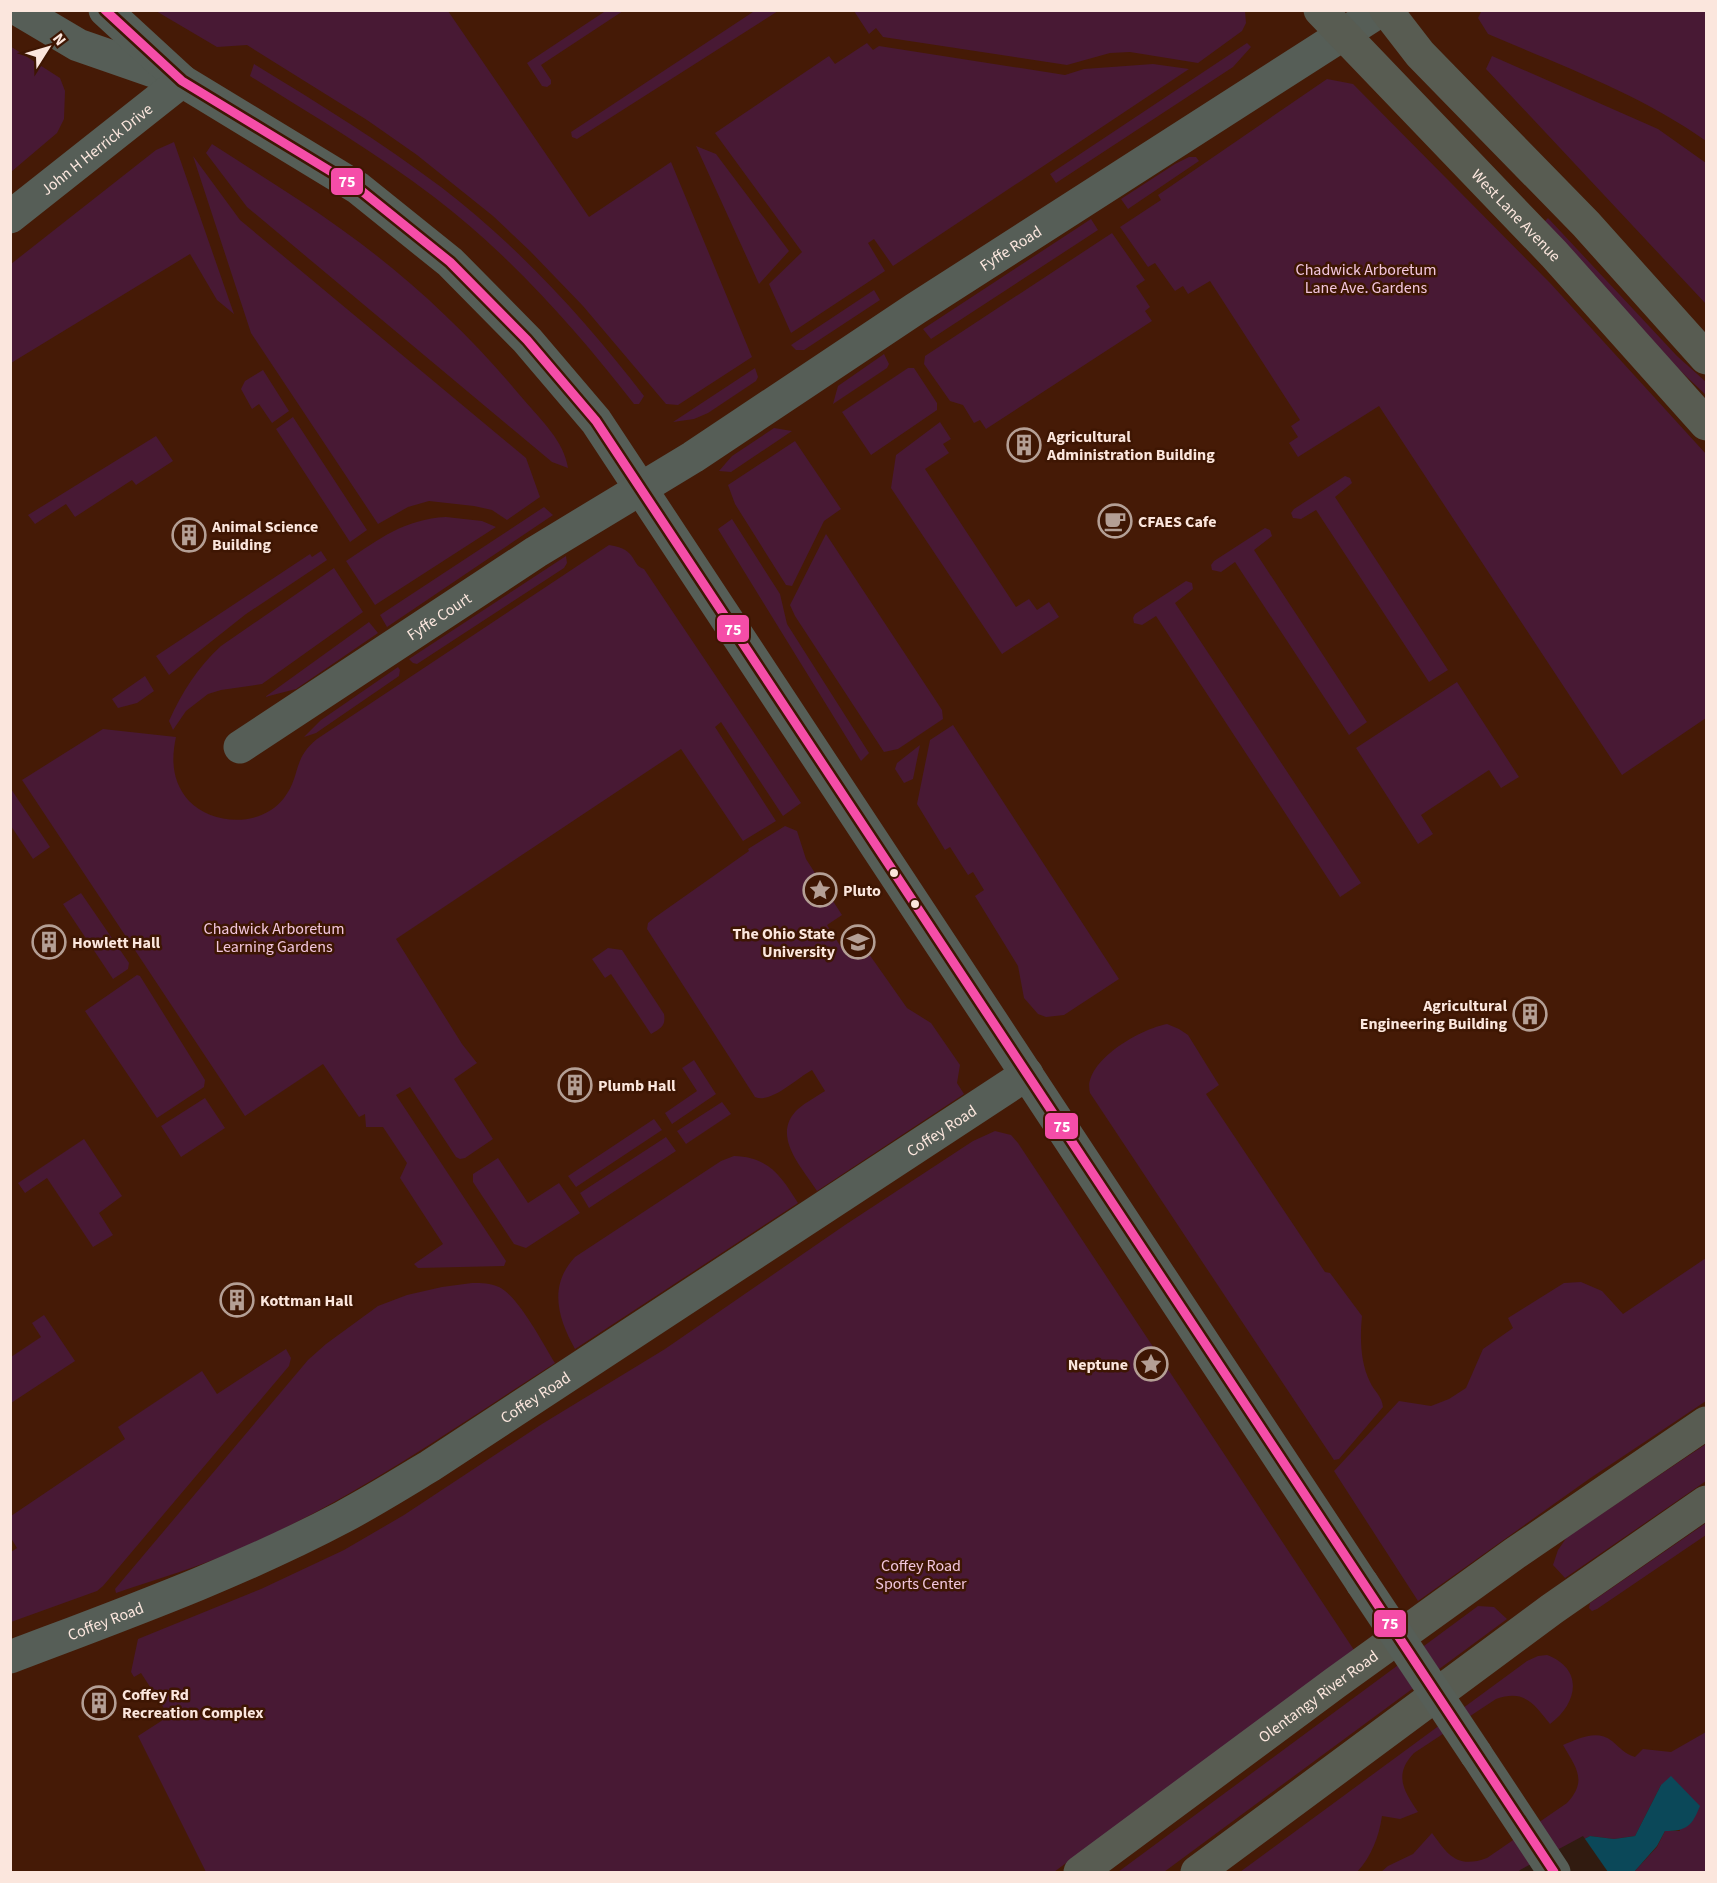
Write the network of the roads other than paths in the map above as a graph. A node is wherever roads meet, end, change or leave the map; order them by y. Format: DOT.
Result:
graph roads {
  1 [pos="19,10"];
  2 [pos="105,10"];
  3 [pos="1320,10"];
  4 [pos="1381,10"];
  5 [pos="1386,10"];
  6 [pos="1341,35"];
  7 [pos="182,81"];
  8 [pos="10,217"];
  9 [pos="1707,358"];
  10 [pos="1707,424"];
  11 [pos="641,489"];
  12 [pos="240,747"];
  13 [pos="1027,1074"];
  14 [pos="1707,1423"];
  15 [pos="1707,1502"];
  16 [pos="10,1657"];
  17 [pos="1080,1872"];
  18 [pos="1197,1872"];
  19 [pos="1554,1872"];
  1 -- 7 [label="street"];
  2 -- 7 [label="street"];
  3 -- 6 [label="main road, West Lane Avenue"];
  4 -- 6 [label="street, Fyffe Road"];
  5 -- 9 [label="main road"];
  6 -- 10 [label="main road, West Lane Avenue"];
  6 -- 11 [label="street, Fyffe Road"];
  7 -- 8 [label="street, John H Herrick Drive"];
  7 -- 11 [label="street"];
  11 -- 12 [label="street, Fyffe Court"];
  11 -- 13 [label="street"];
  13 -- 16 [label="street, Coffey Road"];
  13 -- 19 [label="street, bridge"];
  14 -- 17 [label="main road, Olentangy River Road"];
  15 -- 18 [label="main road"];
}
